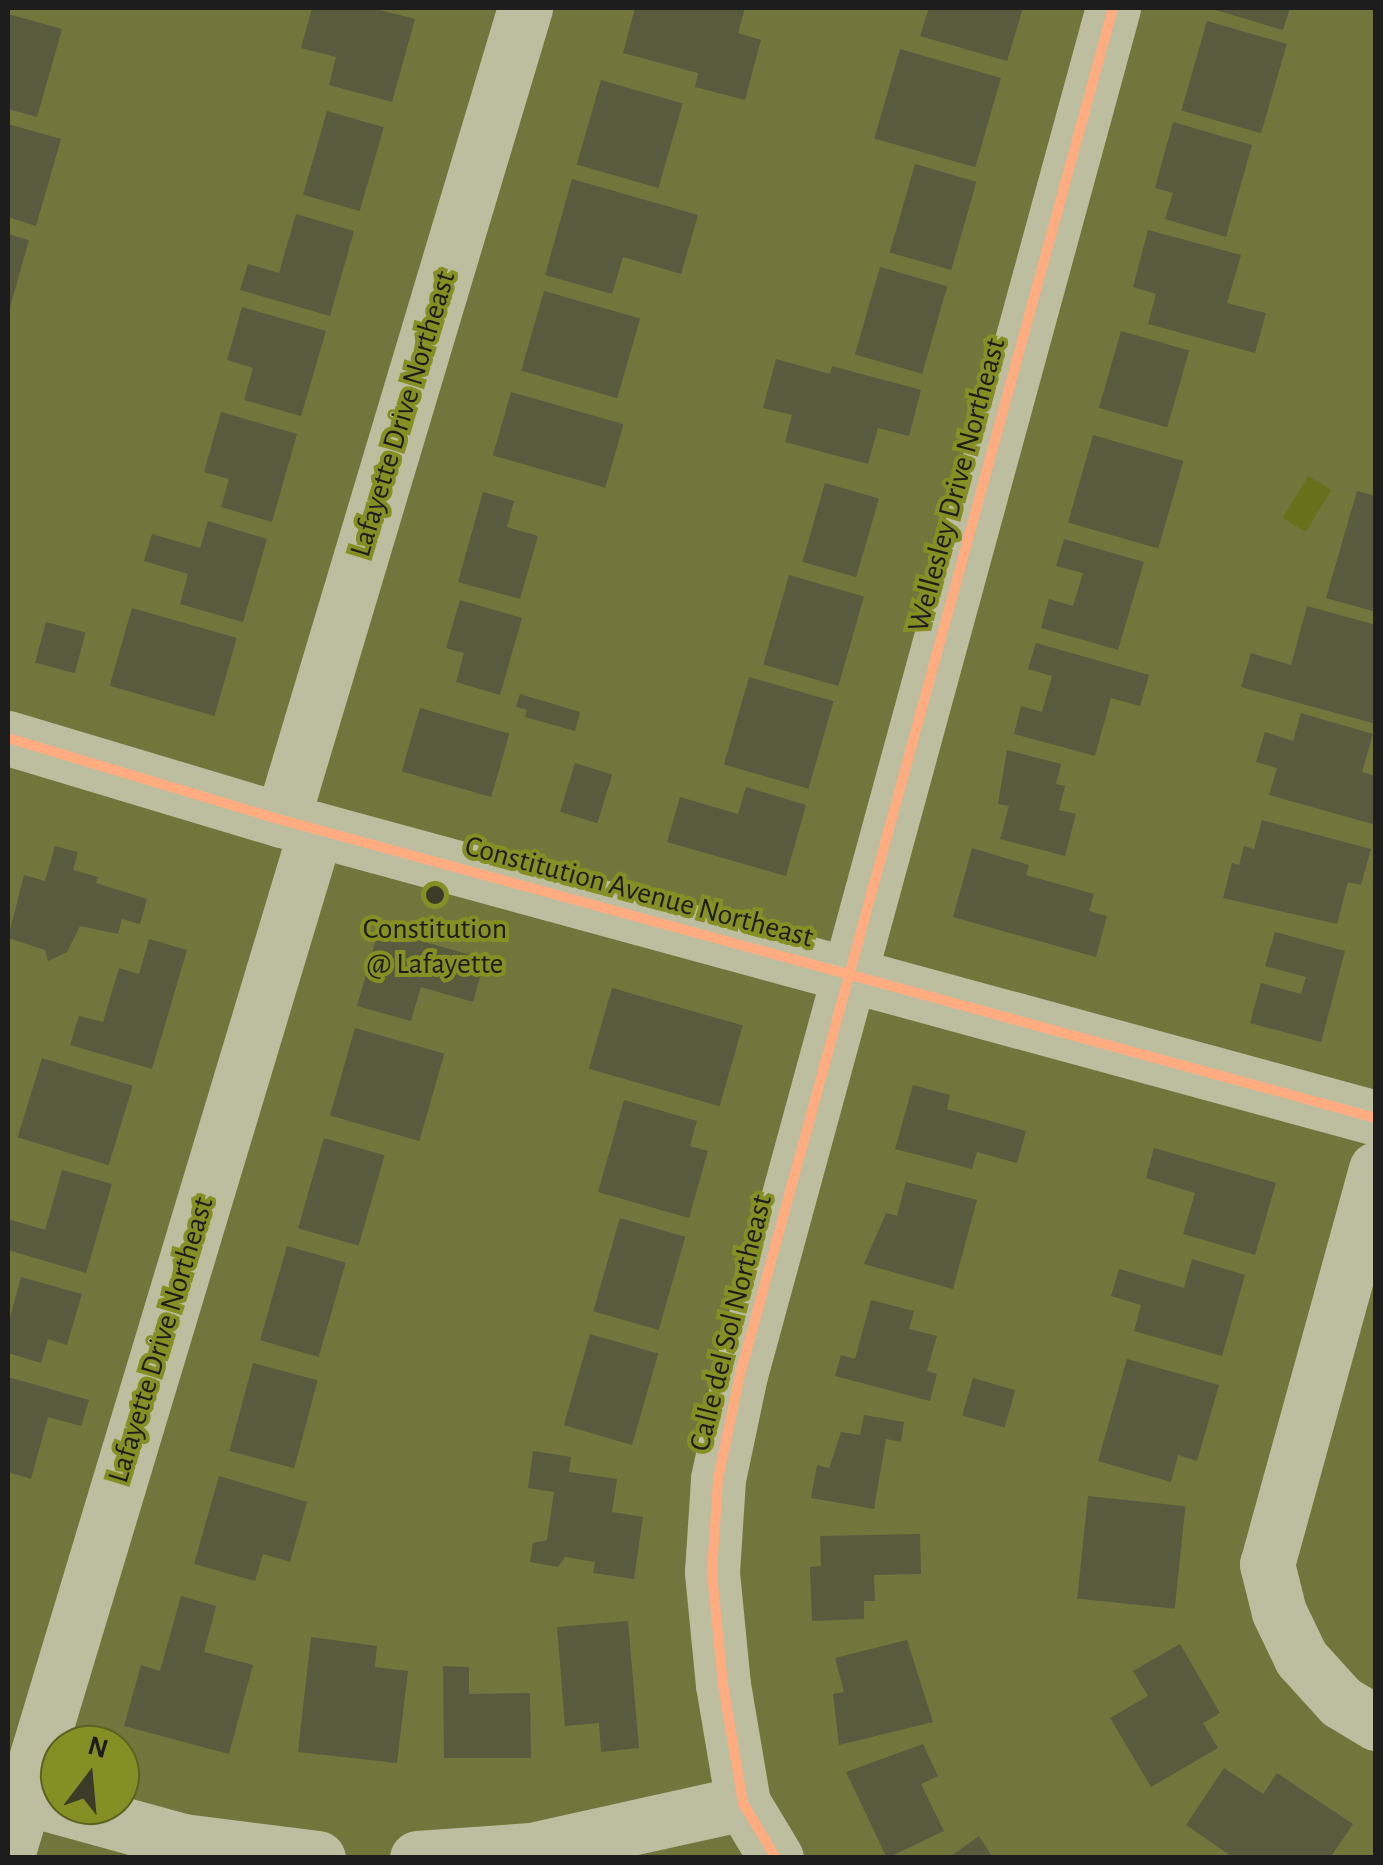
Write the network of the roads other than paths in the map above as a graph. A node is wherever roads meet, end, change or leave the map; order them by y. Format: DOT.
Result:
graph roads {
  1 [pos="524,8"];
  2 [pos="1113,8"];
  3 [pos="8,738"];
  4 [pos="299,824"];
  5 [pos="850,976"];
  6 [pos="1376,1118"];
  7 [pos="1376,1169"];
  8 [pos="1376,1723"];
  9 [pos="23,1797"];
  10 [pos="743,1803"];
  11 [pos="8,1852"];
  12 [pos="318,1858"];
  13 [pos="417,1858"];
  14 [pos="776,1858"];
  1 -- 4 [label="street, Lafayette Drive Northeast"];
  2 -- 5 [label="street, Wellesley Drive Northeast"];
  3 -- 4 [label="street, Constitution Avenue Northeast"];
  4 -- 5 [label="street, Constitution Avenue Northeast"];
  4 -- 9 [label="street, Lafayette Drive Northeast"];
  5 -- 6 [label="street, Constitution Avenue Northeast"];
  5 -- 10 [label="street, Calle del Sol Northeast"];
  7 -- 8 [label="street"];
  9 -- 11 [label="street, Lafayette Drive Northeast"];
  9 -- 12 [label="street"];
  10 -- 13 [label="street"];
  10 -- 14 [label="street, Calle del Sol Northeast"];
}
